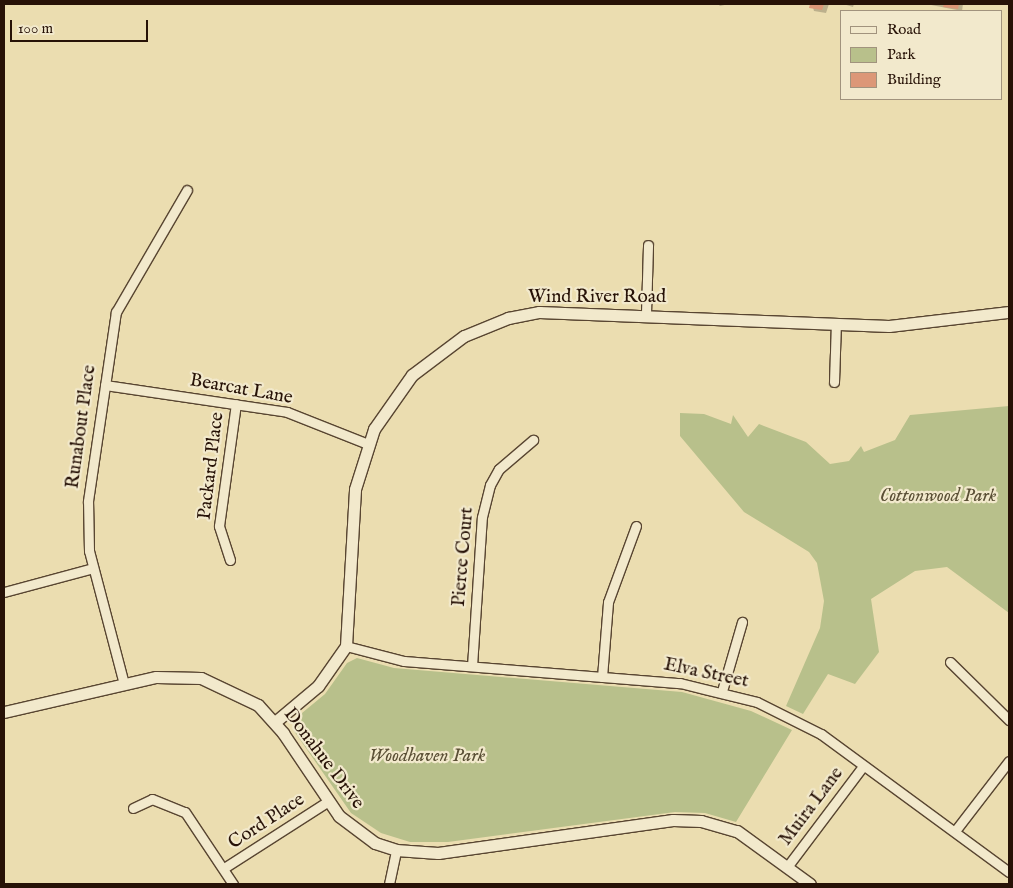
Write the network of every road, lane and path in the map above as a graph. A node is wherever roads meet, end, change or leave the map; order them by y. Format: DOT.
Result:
graph roads {
  1 [pos="187,190"];
  2 [pos="648,245"];
  3 [pos="1009,312"];
  4 [pos="646,313"];
  5 [pos="836,323"];
  6 [pos="834,382"];
  7 [pos="105,384"];
  8 [pos="236,404"];
  9 [pos="533,440"];
  10 [pos="368,444"];
  11 [pos="636,526"];
  12 [pos="230,560"];
  13 [pos="94,568"];
  14 [pos="4,592"];
  15 [pos="742,622"];
  16 [pos="346,646"];
  17 [pos="950,662"];
  18 [pos="472,666"];
  19 [pos="602,677"];
  20 [pos="124,684"];
  21 [pos="722,691"];
  22 [pos="4,712"];
  23 [pos="1009,720"];
  24 [pos="275,722"];
  25 [pos="1009,761"];
  26 [pos="863,766"];
  27 [pos="328,802"];
  28 [pos="133,808"];
  29 [pos="955,831"];
  30 [pos="396,850"];
  31 [pos="787,867"];
  32 [pos="224,868"];
  33 [pos="1009,872"];
  34 [pos="233,884"];
  35 [pos="388,884"];
  36 [pos="810,884"];
  1 -- 7 [label="street, Runabout Place"];
  2 -- 4 [label="street"];
  3 -- 5 [label="street, Wind River Road"];
  4 -- 5 [label="street, Wind River Road"];
  4 -- 10 [label="street, Wind River Road"];
  5 -- 6 [label="street"];
  7 -- 8 [label="street, Bearcat Lane"];
  7 -- 13 [label="street, Runabout Place"];
  8 -- 10 [label="street, Bearcat Lane"];
  8 -- 12 [label="street, Packard Place"];
  9 -- 18 [label="street, Pierce Court"];
  10 -- 16 [label="street, Wind River Road"];
  11 -- 19 [label="street"];
  13 -- 14 [label="street"];
  13 -- 20 [label="street, Runabout Place"];
  15 -- 21 [label="street"];
  16 -- 18 [label="street, Elva Street"];
  16 -- 24 [label="street"];
  17 -- 23 [label="street"];
  18 -- 19 [label="street, Elva Street"];
  19 -- 21 [label="street, Elva Street"];
  20 -- 22 [label="street, Donahue Drive"];
  20 -- 24 [label="street, Donahue Drive"];
  21 -- 26 [label="street, Elva Street"];
  24 -- 27 [label="street, Donahue Drive"];
  25 -- 29 [label="street"];
  26 -- 29 [label="street, Elva Street"];
  26 -- 31 [label="street, Muira Lane"];
  27 -- 30 [label="street, Donahue Drive"];
  27 -- 32 [label="street, Cord Place"];
  28 -- 32 [label="street"];
  29 -- 33 [label="street, Elva Street"];
  30 -- 31 [label="street, Donahue Drive"];
  30 -- 35 [label="street"];
  31 -- 36 [label="street, Donahue Drive"];
  32 -- 34 [label="street"];
}
